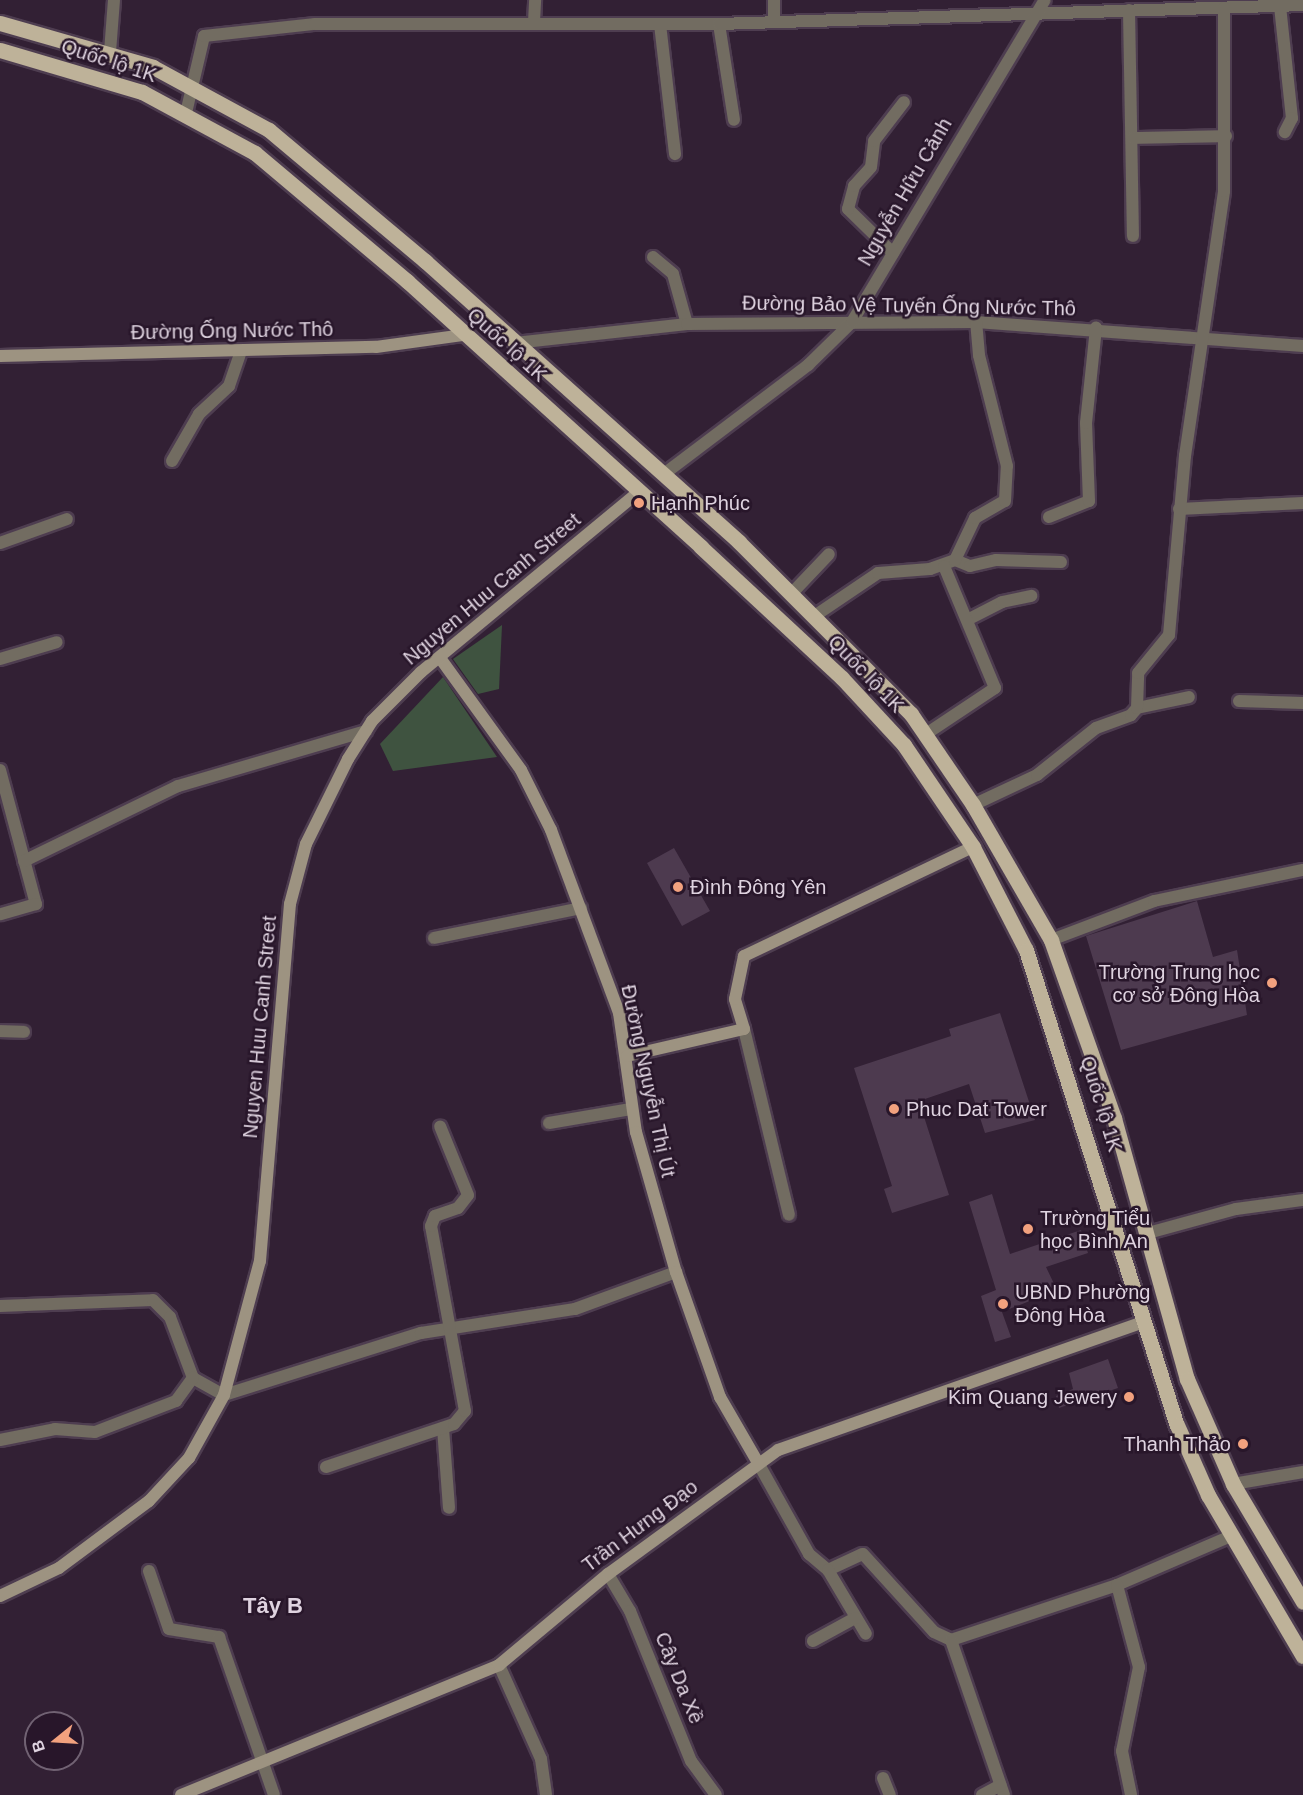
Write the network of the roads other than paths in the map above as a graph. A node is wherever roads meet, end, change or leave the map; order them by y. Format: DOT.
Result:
graph roads {
  1 [pos="114,0"];
  2 [pos="535,0"];
  3 [pos="774,0"];
  4 [pos="1045,0"];
  5 [pos="1303,5"];
  6 [pos="1280,6"];
  7 [pos="1224,8"];
  8 [pos="1129,10"];
  9 [pos="1041,14"];
  10 [pos="774,19"];
  11 [pos="534,22"];
  12 [pos="0,23"];
  13 [pos="660,24"];
  14 [pos="719,24"];
  15 [pos="0,50"];
  16 [pos="110,52"];
  17 [pos="158,69"];
  18 [pos="196,87"];
  19 [pos="145,93"];
  20 [pos="904,102"];
  21 [pos="186,113"];
  22 [pos="734,120"];
  23 [pos="1285,132"];
  24 [pos="1226,136"];
  25 [pos="1133,138"];
  26 [pos="675,154"];
  27 [pos="1133,236"];
  28 [pos="893,253"];
  29 [pos="653,257"];
  30 [pos="852,322"];
  31 [pos="976,322"];
  32 [pos="687,324"];
  33 [pos="1096,327"];
  34 [pos="464,335"];
  35 [pos="1206,338"];
  36 [pos="515,343"];
  37 [pos="1303,346"];
  38 [pos="241,351"];
  39 [pos="0,356"];
  40 [pos="172,461"];
  41 [pos="664,474"];
  42 [pos="640,491"];
  43 [pos="1303,503"];
  44 [pos="1179,508"];
  45 [pos="1049,517"];
  46 [pos="67,519"];
  47 [pos="0,543"];
  48 [pos="830,554"];
  49 [pos="1061,562"];
  50 [pos="950,563"];
  51 [pos="793,592"];
  52 [pos="1031,596"];
  53 [pos="816,615"];
  54 [pos="969,619"];
  55 [pos="57,642"];
  56 [pos="440,658"];
  57 [pos="0,659"];
  58 [pos="1189,697"];
  59 [pos="1239,701"];
  60 [pos="1303,703"];
  61 [pos="1137,708"];
  62 [pos="366,731"];
  63 [pos="926,734"];
  64 [pos="0,770"];
  65 [pos="973,805"];
  66 [pos="973,847"];
  67 [pos="24,861"];
  68 [pos="1303,870"];
  69 [pos="581,908"];
  70 [pos="0,914"];
  71 [pos="434,938"];
  72 [pos="1051,940"];
  73 [pos="1026,950"];
  74 [pos="744,1029"];
  75 [pos="0,1031"];
  76 [pos="24,1032"];
  77 [pos="627,1056"];
  78 [pos="631,1108"];
  79 [pos="549,1123"];
  80 [pos="440,1126"];
  81 [pos="1303,1200"];
  82 [pos="789,1215"];
  83 [pos="1148,1233"];
  84 [pos="676,1272"];
  85 [pos="0,1306"];
  86 [pos="1167,1315"];
  87 [pos="1141,1323"];
  88 [pos="451,1327"];
  89 [pos="193,1378"];
  90 [pos="224,1395"];
  91 [pos="443,1428"];
  92 [pos="0,1440"];
  93 [pos="757,1461"];
  94 [pos="326,1467"];
  95 [pos="1303,1472"];
  96 [pos="1233,1484"];
  97 [pos="1208,1495"];
  98 [pos="449,1508"];
  99 [pos="1232,1536"];
  100 [pos="828,1570"];
  101 [pos="149,1571"];
  102 [pos="608,1574"];
  103 [pos="1117,1585"];
  104 [pos="0,1596"];
  105 [pos="1303,1602"];
  106 [pos="855,1618"];
  107 [pos="866,1634"];
  108 [pos="951,1640"];
  109 [pos="813,1641"];
  110 [pos="1303,1656"];
  111 [pos="499,1665"];
  112 [pos="264,1761"];
  113 [pos="883,1778"];
  114 [pos="1002,1790"];
  115 [pos="181,1795"];
  116 [pos="274,1795"];
  117 [pos="546,1795"];
  118 [pos="716,1795"];
  119 [pos="890,1795"];
  120 [pos="982,1795"];
  121 [pos="1131,1795"];
  1 -- 16 [label="street"];
  2 -- 11 [label="street"];
  3 -- 10 [label="street"];
  4 -- 9 [label="street, Nguyễn Hữu Cảnh"];
  5 -- 6 [label="street"];
  6 -- 7 [label="street"];
  6 -- 23 [label="street"];
  7 -- 8 [label="street"];
  7 -- 24 [label="street"];
  8 -- 9 [label="street"];
  8 -- 25 [label="street"];
  9 -- 10 [label="street"];
  9 -- 28 [label="street, Nguyễn Hữu Cảnh"];
  10 -- 14 [label="street"];
  11 -- 13 [label="street"];
  11 -- 18 [label="street"];
  12 -- 16 [label="main road, Quốc lộ 1K"];
  13 -- 14 [label="street"];
  13 -- 26 [label="street"];
  14 -- 22 [label="street"];
  15 -- 19 [label="main road, Quốc lộ 1K"];
  16 -- 17 [label="main road, Quốc lộ 1K"];
  17 -- 18 [label="main road, Quốc lộ 1K"];
  17 -- 19 [label="main road"];
  18 -- 21 [label="street"];
  18 -- 36 [label="main road, Quốc lộ 1K"];
  19 -- 21 [label="main road, Quốc lộ 1K"];
  20 -- 28 [label="street"];
  21 -- 34 [label="main road, Quốc lộ 1K"];
  24 -- 25 [label="street"];
  24 -- 35 [label="street"];
  25 -- 27 [label="street"];
  28 -- 30 [label="street, Nguyễn Hữu Cảnh"];
  29 -- 32 [label="street"];
  30 -- 31 [label="street, Đường Bảo Vệ Tuyến Ống Nước Thô"];
  30 -- 32 [label="street, Đường Bảo Vệ Tuyến Ống Nước Thô"];
  30 -- 41 [label="street, Nguyễn Hữu Cảnh"];
  31 -- 33 [label="street, Đường Bảo Vệ Tuyến Ống Nước Thô"];
  31 -- 50 [label="street"];
  32 -- 36 [label="street, Đường Bảo Vệ Tuyến Ống Nước Thô"];
  33 -- 35 [label="street, Đường Bảo Vệ Tuyến Ống Nước Thô"];
  33 -- 45 [label="street"];
  34 -- 38 [label="street, Đường Ống Nước Thô"];
  34 -- 42 [label="main road, Quốc lộ 1K"];
  35 -- 37 [label="street, Đường Bảo Vệ Tuyến Ống Nước Thô"];
  35 -- 44 [label="street"];
  36 -- 41 [label="main road, Quốc lộ 1K"];
  38 -- 39 [label="street, Đường Ống Nước Thô"];
  38 -- 40 [label="street"];
  41 -- 51 [label="main road, Quốc lộ 1K"];
  42 -- 56 [label="street, Nguyen Huu Canh Street"];
  42 -- 66 [label="main road, Quốc lộ 1K"];
  43 -- 44 [label="street"];
  44 -- 61 [label="street"];
  46 -- 47 [label="street"];
  48 -- 51 [label="street"];
  49 -- 50 [label="street"];
  50 -- 53 [label="street"];
  50 -- 54 [label="street"];
  51 -- 53 [label="main road, Quốc lộ 1K"];
  52 -- 54 [label="street"];
  53 -- 63 [label="main road, Quốc lộ 1K"];
  54 -- 63 [label="street"];
  55 -- 57 [label="street"];
  56 -- 62 [label="street, Nguyen Huu Canh Street"];
  56 -- 69 [label="street, Đường Nguyễn Thị Út"];
  58 -- 61 [label="street"];
  59 -- 60 [label="street"];
  61 -- 65 [label="street"];
  62 -- 67 [label="street"];
  62 -- 90 [label="street, Nguyen Huu Canh Street"];
  63 -- 65 [label="main road, Quốc lộ 1K"];
  64 -- 67 [label="street"];
  65 -- 72 [label="main road, Quốc lộ 1K"];
  66 -- 73 [label="main road, Quốc lộ 1K"];
  66 -- 74 [label="street"];
  67 -- 70 [label="street"];
  68 -- 72 [label="street"];
  69 -- 71 [label="street"];
  69 -- 77 [label="street, Đường Nguyễn Thị Út"];
  72 -- 73 [label="main road"];
  72 -- 83 [label="main road, Quốc lộ 1K"];
  73 -- 87 [label="main road, Quốc lộ 1K"];
  74 -- 77 [label="street"];
  74 -- 82 [label="street"];
  75 -- 76 [label="street"];
  77 -- 78 [label="street, Đường Nguyễn Thị Út"];
  78 -- 79 [label="street"];
  78 -- 84 [label="street, Đường Nguyễn Thị Út"];
  80 -- 88 [label="street"];
  81 -- 83 [label="street"];
  83 -- 86 [label="main road, Quốc lộ 1K"];
  84 -- 88 [label="street"];
  84 -- 93 [label="street, Đường Nguyễn Thị Út"];
  85 -- 89 [label="street"];
  86 -- 87 [label="main road"];
  86 -- 96 [label="main road, Quốc lộ 1K"];
  87 -- 93 [label="street, Trần Hưng Đạo"];
  87 -- 97 [label="main road, Quốc lộ 1K"];
  88 -- 90 [label="street"];
  88 -- 91 [label="street"];
  89 -- 90 [label="street"];
  89 -- 92 [label="street"];
  90 -- 104 [label="street, Nguyen Huu Canh Street"];
  91 -- 94 [label="street"];
  91 -- 98 [label="street"];
  93 -- 100 [label="street"];
  93 -- 102 [label="street, Trần Hưng Đạo"];
  95 -- 96 [label="street"];
  96 -- 97 [label="main road"];
  96 -- 105 [label="main road, Quốc lộ 1K"];
  97 -- 99 [label="main road, Quốc lộ 1K"];
  99 -- 103 [label="street"];
  99 -- 110 [label="main road, Quốc lộ 1K"];
  100 -- 106 [label="street"];
  100 -- 108 [label="street"];
  101 -- 112 [label="street"];
  102 -- 111 [label="street, Trần Hưng Đạo"];
  102 -- 118 [label="street, Cây Da Xề"];
  103 -- 108 [label="street"];
  103 -- 121 [label="street"];
  106 -- 107 [label="street"];
  106 -- 109 [label="street"];
  108 -- 114 [label="street"];
  111 -- 112 [label="street, Trần Hưng Đạo"];
  111 -- 117 [label="street"];
  112 -- 115 [label="street, Trần Hưng Đạo"];
  112 -- 116 [label="street"];
  113 -- 119 [label="street"];
  114 -- 120 [label="street"];
}
